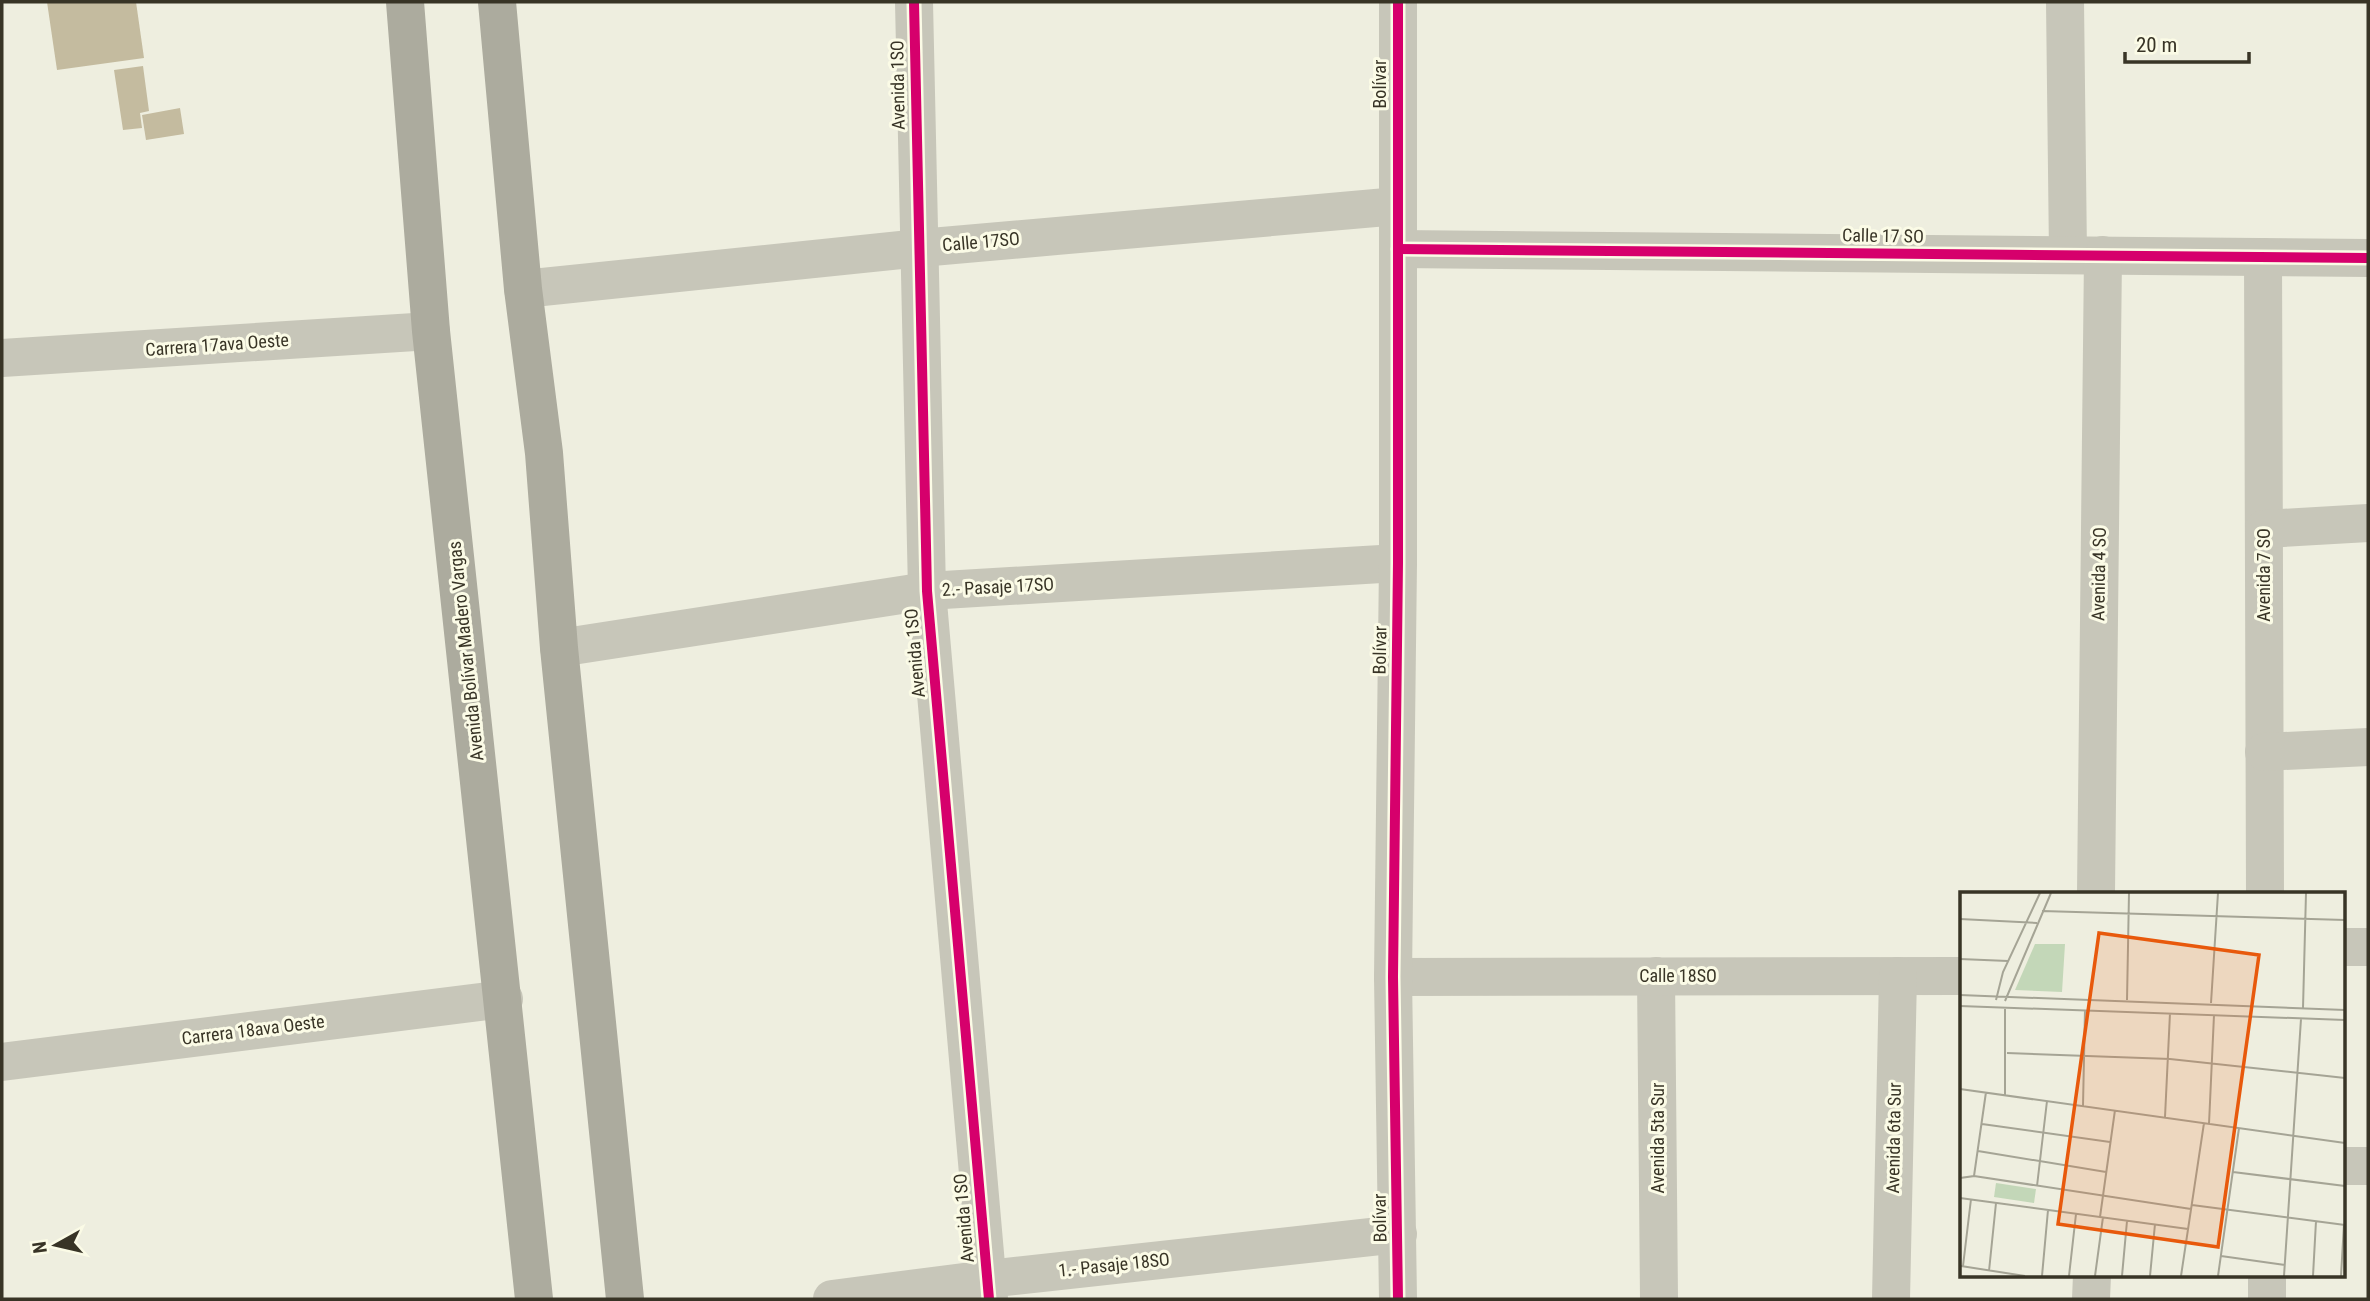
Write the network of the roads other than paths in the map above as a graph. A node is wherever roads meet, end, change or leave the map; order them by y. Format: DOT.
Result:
graph roads {
  1 [pos="405,2"];
  2 [pos="497,2"];
  3 [pos="914,2"];
  4 [pos="1398,2"];
  5 [pos="2065,2"];
  6 [pos="1398,206"];
  7 [pos="920,247"];
  8 [pos="1398,248"];
  9 [pos="2085,256"];
  10 [pos="2263,257"];
  11 [pos="2368,258"];
  12 [pos="523,289"];
  13 [pos="432,331"];
  14 [pos="2,358"];
  15 [pos="2368,523"];
  16 [pos="2264,529"];
  17 [pos="1398,563"];
  18 [pos="927,591"];
  19 [pos="559,648"];
  20 [pos="2368,747"];
  21 [pos="2264,752"];
  22 [pos="2096,892"];
  23 [pos="2265,892"];
  24 [pos="2346,947"];
  25 [pos="2368,947"];
  26 [pos="1657,976"];
  27 [pos="1898,976"];
  28 [pos="1960,976"];
  29 [pos="1393,977"];
  30 [pos="504,999"];
  31 [pos="2,1062"];
  32 [pos="2346,1166"];
  33 [pos="2368,1166"];
  34 [pos="1398,1234"];
  35 [pos="2092,1276"];
  36 [pos="2267,1276"];
  37 [pos="988,1289"];
  38 [pos="534,1299"];
  39 [pos="625,1299"];
  40 [pos="832,1299"];
  41 [pos="1398,1299"];
  42 [pos="1659,1299"];
  43 [pos="1891,1299"];
  44 [pos="2091,1299"];
  45 [pos="2267,1299"];
  1 -- 13 [label="main road, Avenida Bolívar Madero Vargas"];
  2 -- 12 [label="main road"];
  3 -- 7 [label="street, Avenida 1SO"];
  4 -- 6 [label="street, Bolívar"];
  5 -- 9 [label="street, Avenida 4 SO"];
  6 -- 7 [label="street, Calle 17SO"];
  6 -- 8 [label="street, Bolívar"];
  7 -- 12 [label="street, Calle 17SO"];
  7 -- 18 [label="street, Avenida 1SO"];
  8 -- 9 [label="street, Calle 17 SO"];
  8 -- 17 [label="street, Bolívar"];
  9 -- 10 [label="street, Calle 17 SO"];
  9 -- 22 [label="street, Avenida 4 SO"];
  10 -- 11 [label="street, Calle 17 SO"];
  10 -- 16 [label="street, Avenida 7 SO"];
  12 -- 19 [label="main road"];
  13 -- 14 [label="street, Carrera 17ava Oeste"];
  13 -- 30 [label="main road, Avenida Bolívar Madero Vargas"];
  15 -- 16 [label="street"];
  16 -- 21 [label="street, Avenida 7 SO"];
  17 -- 18 [label="street, 2.- Pasaje 17SO"];
  17 -- 29 [label="street, Bolívar"];
  18 -- 19 [label="street, 2.- Pasaje 17SO"];
  18 -- 37 [label="street, Avenida 1SO"];
  19 -- 39 [label="main road"];
  20 -- 21 [label="street"];
  21 -- 23 [label="street, Avenida 7 SO"];
  24 -- 25 [label="street"];
  26 -- 27 [label="street, Calle 18SO"];
  26 -- 29 [label="street, Calle 18SO"];
  26 -- 42 [label="street, Avenida 5ta Sur"];
  27 -- 28 [label="street, Calle 18SO"];
  27 -- 43 [label="street, Avenida 6ta Sur"];
  29 -- 34 [label="street, Bolívar"];
  30 -- 31 [label="street, Carrera 18ava Oeste"];
  30 -- 38 [label="main road, Avenida Bolívar Madero Vargas"];
  32 -- 33 [label="street"];
  34 -- 37 [label="street, 1.- Pasaje 18SO"];
  34 -- 41 [label="street, Bolívar"];
  35 -- 44 [label="street"];
  36 -- 45 [label="street"];
  37 -- 40 [label="street, 1.- Pasaje 18SO"];
}
